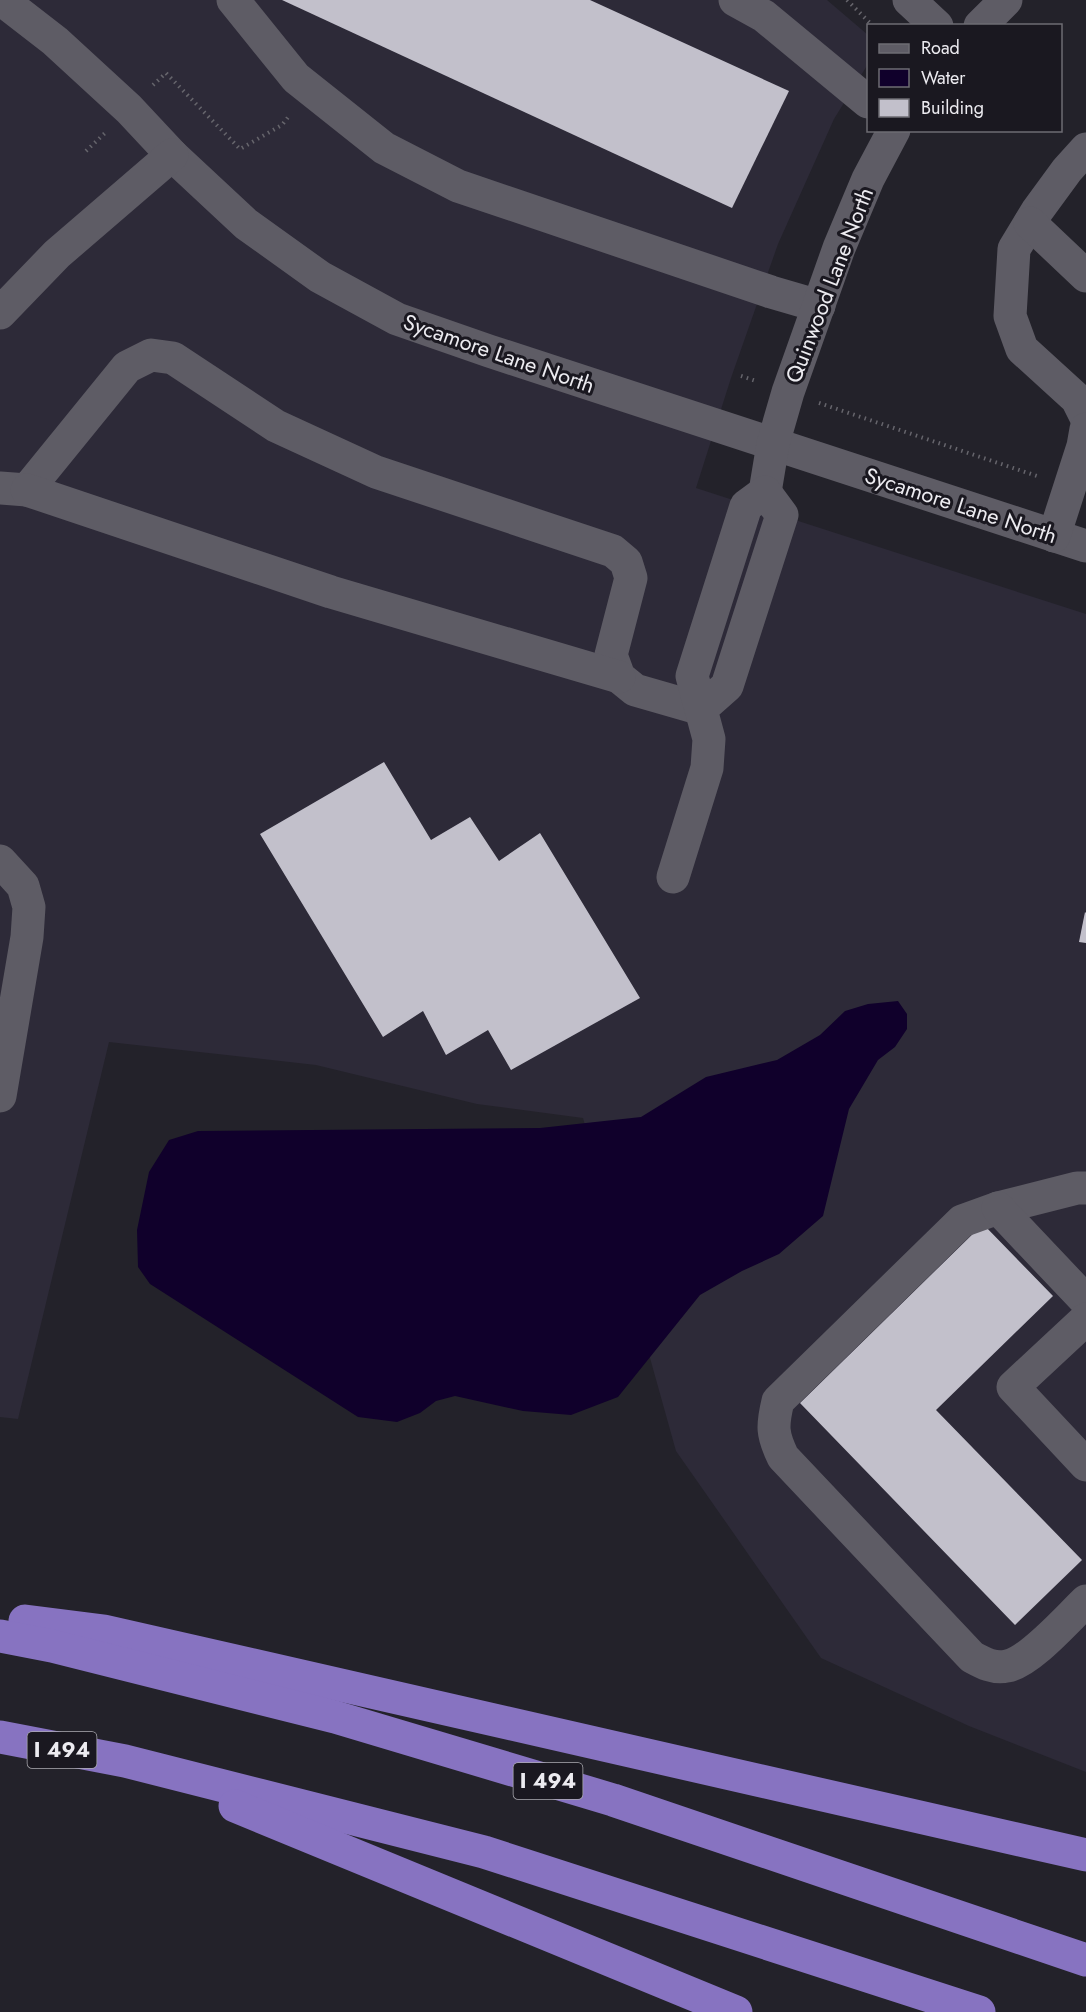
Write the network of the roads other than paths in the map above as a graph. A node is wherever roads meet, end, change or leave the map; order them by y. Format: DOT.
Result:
graph roads {
  1 [pos="2,0"];
  2 [pos="233,0"];
  3 [pos="735,0"];
  4 [pos="909,0"];
  5 [pos="1006,0"];
  6 [pos="935,24"];
  7 [pos="982,24"];
  8 [pos="867,101"];
  9 [pos="893,132"];
  10 [pos="1086,149"];
  11 [pos="172,155"];
  12 [pos="1030,223"];
  13 [pos="1086,276"];
  14 [pos="819,306"];
  15 [pos="0,313"];
  16 [pos="1085,435"];
  17 [pos="773,444"];
  18 [pos="14,489"];
  19 [pos="1054,536"];
  20 [pos="1086,546"];
  21 [pos="619,677"];
  22 [pos="701,709"];
  23 [pos="0,861"];
  24 [pos="673,877"];
  25 [pos="0,1096"];
  26 [pos="1086,1188"];
  27 [pos="998,1208"];
  28 [pos="1086,1300"];
  29 [pos="1086,1319"];
  30 [pos="1086,1465"];
  31 [pos="1086,1601"];
  32 [pos="0,1618"];
  33 [pos="0,1636"];
  34 [pos="0,1737"];
  35 [pos="125,1761"];
  36 [pos="1086,1855"];
  37 [pos="1086,1960"];
  38 [pos="736,2012"];
  39 [pos="979,2012"];
  1 -- 11 [label="street, Sycamore Lane North"];
  2 -- 14 [label="street"];
  3 -- 8 [label="street"];
  4 -- 6 [label="street"];
  5 -- 7 [label="street"];
  9 -- 14 [label="street, Quinwood Lane North"];
  10 -- 12 [label="street"];
  11 -- 15 [label="street"];
  11 -- 17 [label="street, Sycamore Lane North"];
  12 -- 13 [label="street"];
  12 -- 16 [label="street"];
  14 -- 17 [label="street, Quinwood Lane North"];
  16 -- 19 [label="street"];
  17 -- 19 [label="street, Sycamore Lane North"];
  17 -- 22 [label="street, Quinwood Lane North"];
  18 -- 21 [label="street"];
  18 -- 21 [label="street"];
  19 -- 20 [label="street, Sycamore Lane North"];
  21 -- 22 [label="street"];
  22 -- 24 [label="street"];
  23 -- 25 [label="street"];
  26 -- 27 [label="street"];
  27 -- 28 [label="street"];
  27 -- 31 [label="street"];
  29 -- 30 [label="street"];
  32 -- 36 [label="highway"];
  33 -- 37 [label="highway, I 494"];
  34 -- 35 [label="highway, I 494"];
  35 -- 38 [label="highway"];
  35 -- 39 [label="highway, I 494"];
}
